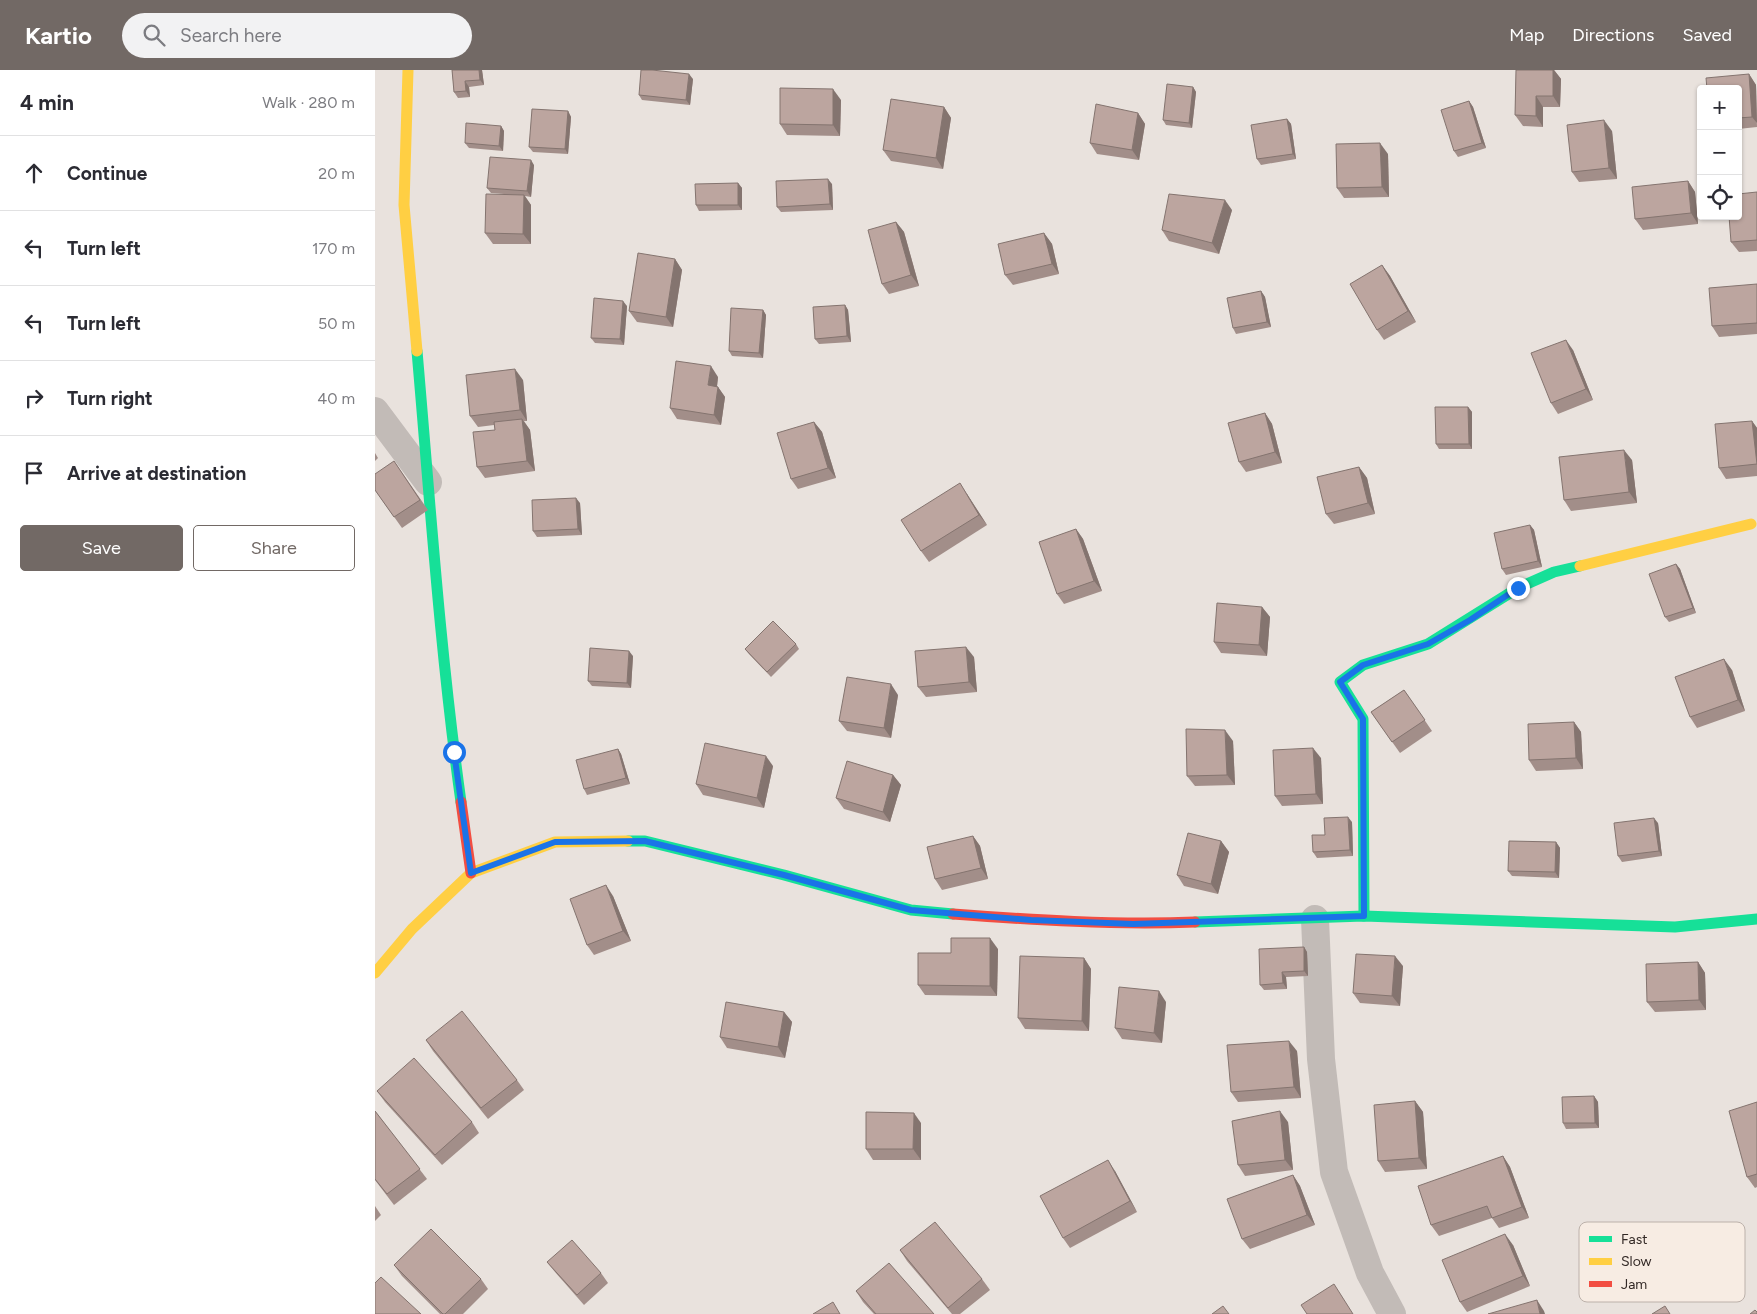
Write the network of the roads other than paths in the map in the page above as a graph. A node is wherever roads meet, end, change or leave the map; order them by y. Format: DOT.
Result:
graph roads {
  1 [pos="409,70"];
  2 [pos="375,411"];
  3 [pos="427,482"];
  4 [pos="1751,524"];
  5 [pos="471,873"];
  6 [pos="1364,916"];
  7 [pos="1315,919"];
  8 [pos="1757,919"];
  9 [pos="375,973"];
  10 [pos="1392,1314"];
  1 -- 3 [label="street"];
  2 -- 3 [label="street"];
  3 -- 5 [label="street"];
  4 -- 6 [label="street"];
  5 -- 7 [label="street"];
  5 -- 9 [label="street"];
  6 -- 7 [label="street"];
  6 -- 8 [label="street"];
  7 -- 10 [label="street"];
}
